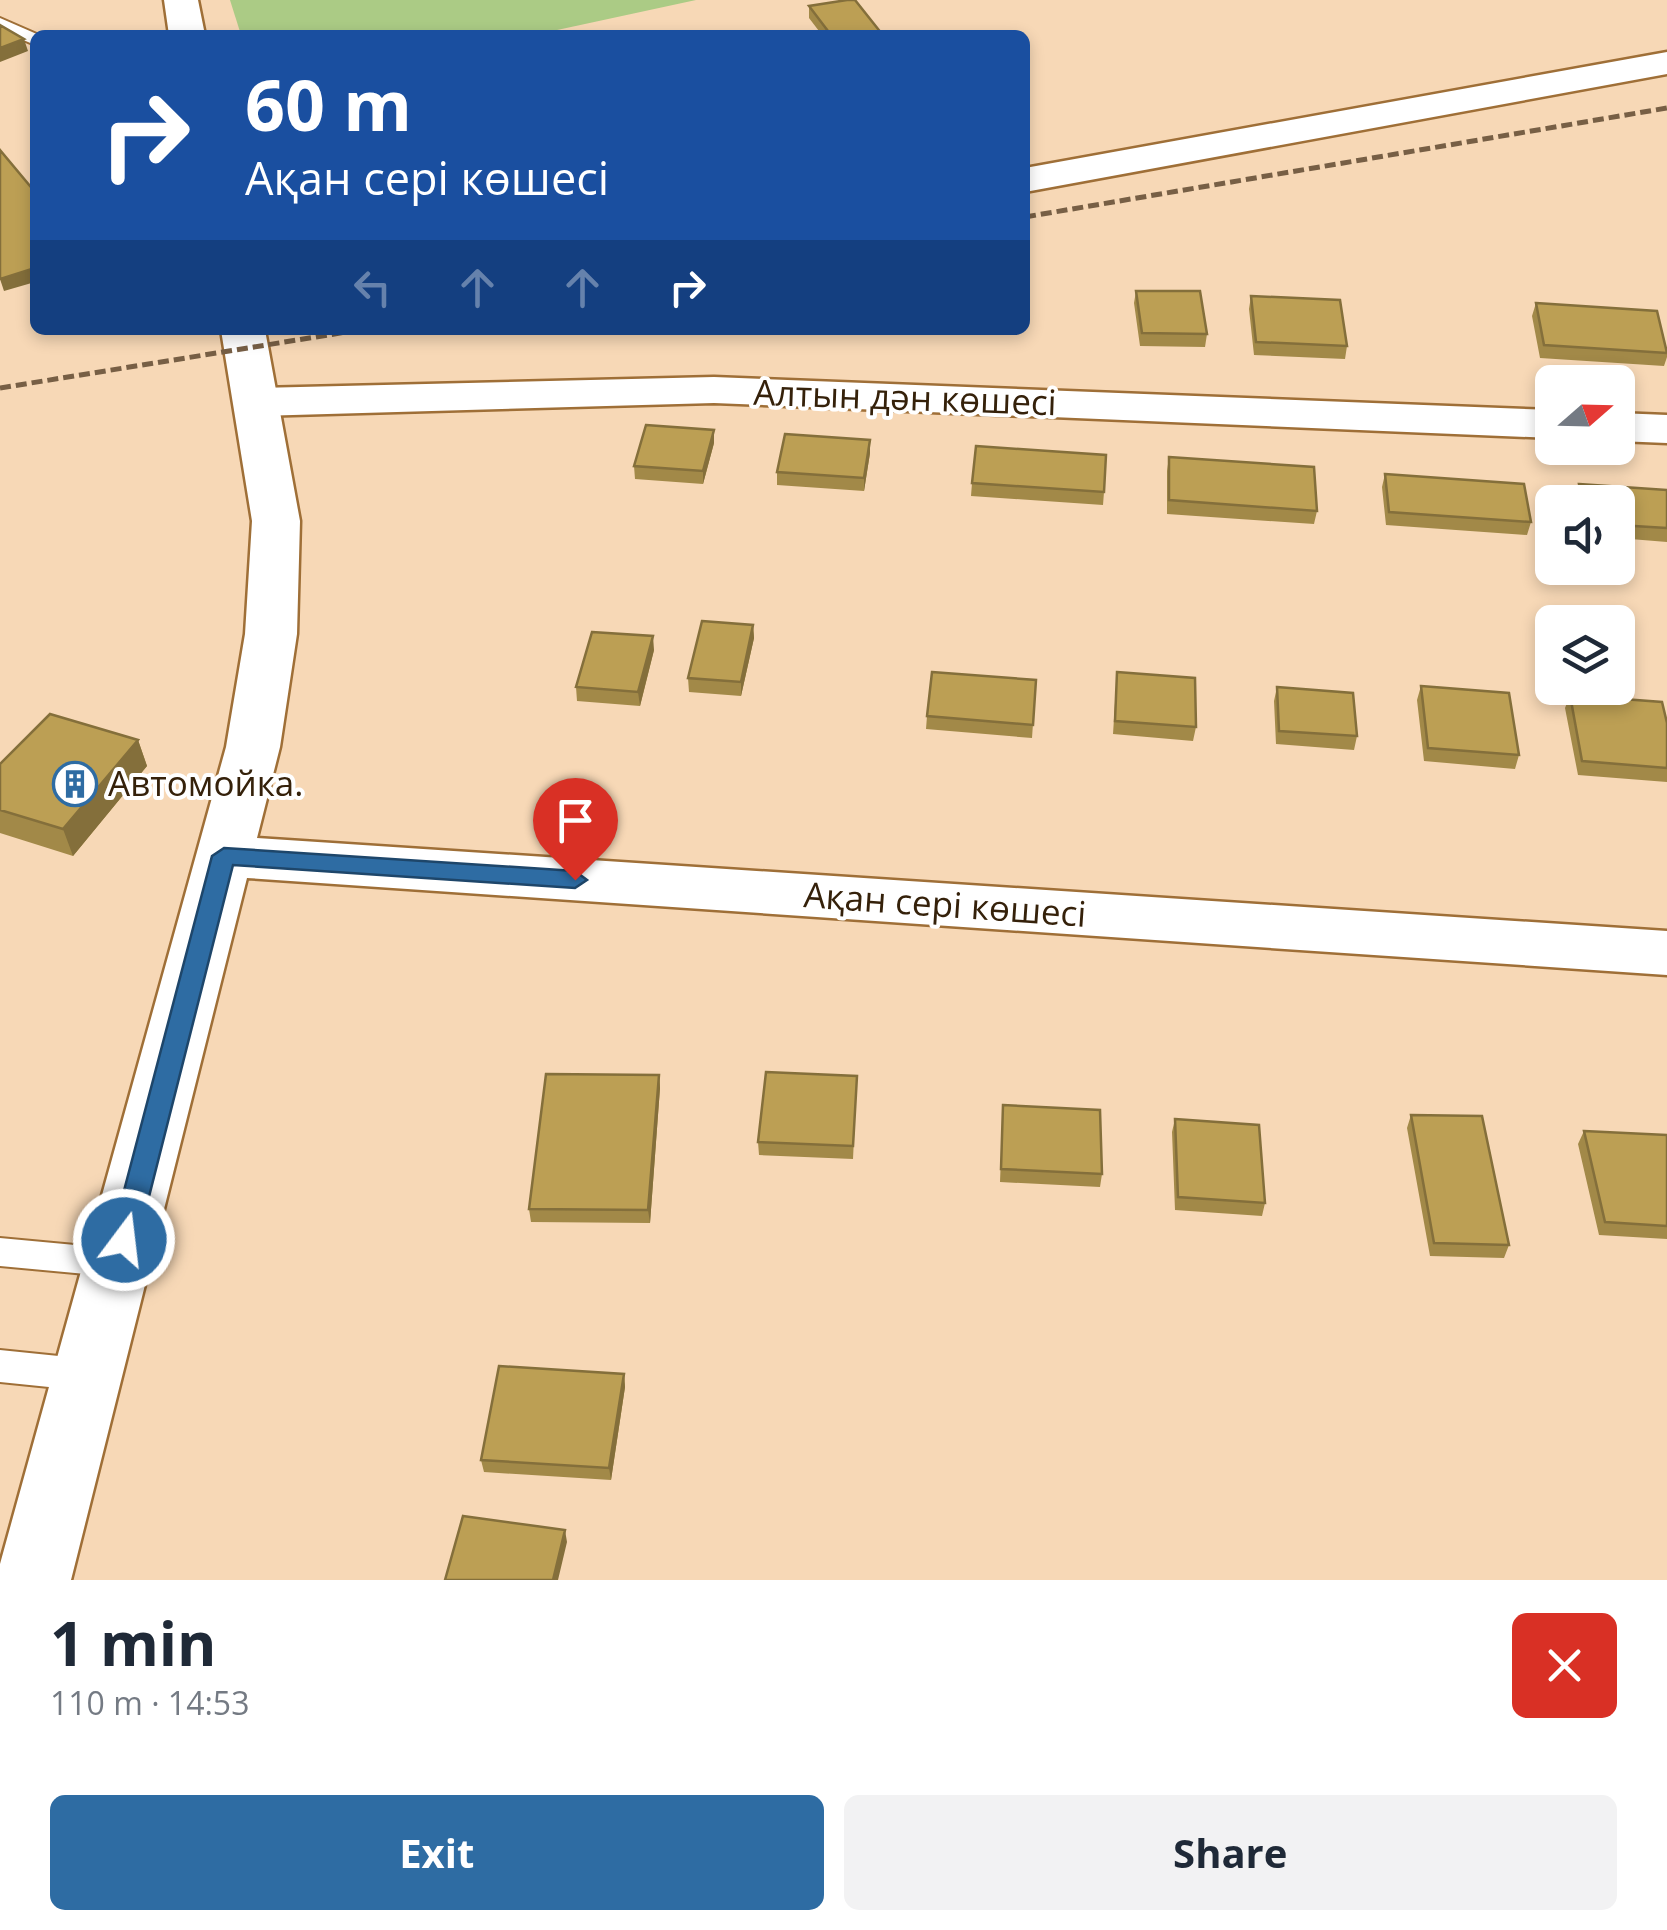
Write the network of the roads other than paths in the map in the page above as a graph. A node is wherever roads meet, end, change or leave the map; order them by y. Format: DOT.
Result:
graph roads {
  1 [pos="181,0"];
  2 [pos="0,23"];
  3 [pos="186,30"];
  4 [pos="30,38"];
  5 [pos="1667,62"];
  6 [pos="1030,179"];
  7 [pos="244,335"];
  8 [pos="258,402"];
  9 [pos="1535,423"];
  10 [pos="1635,428"];
  11 [pos="1667,430"];
  12 [pos="224,856"];
  13 [pos="1667,953"];
  14 [pos="0,1252"];
  15 [pos="118,1263"];
  16 [pos="0,1366"];
  17 [pos="88,1375"];
  18 [pos="23,1568"];
  1 -- 3 [label="street"];
  2 -- 4 [label="lane"];
  5 -- 6 [label="street"];
  7 -- 8 [label="street"];
  8 -- 9 [label="street, Алтын дән көшесі"];
  8 -- 12 [label="street"];
  10 -- 11 [label="street"];
  12 -- 13 [label="street, Ақан сері көшесі"];
  12 -- 15 [label="street"];
  14 -- 15 [label="lane"];
  15 -- 17 [label="street"];
  16 -- 17 [label="lane"];
  17 -- 18 [label="street"];
}
